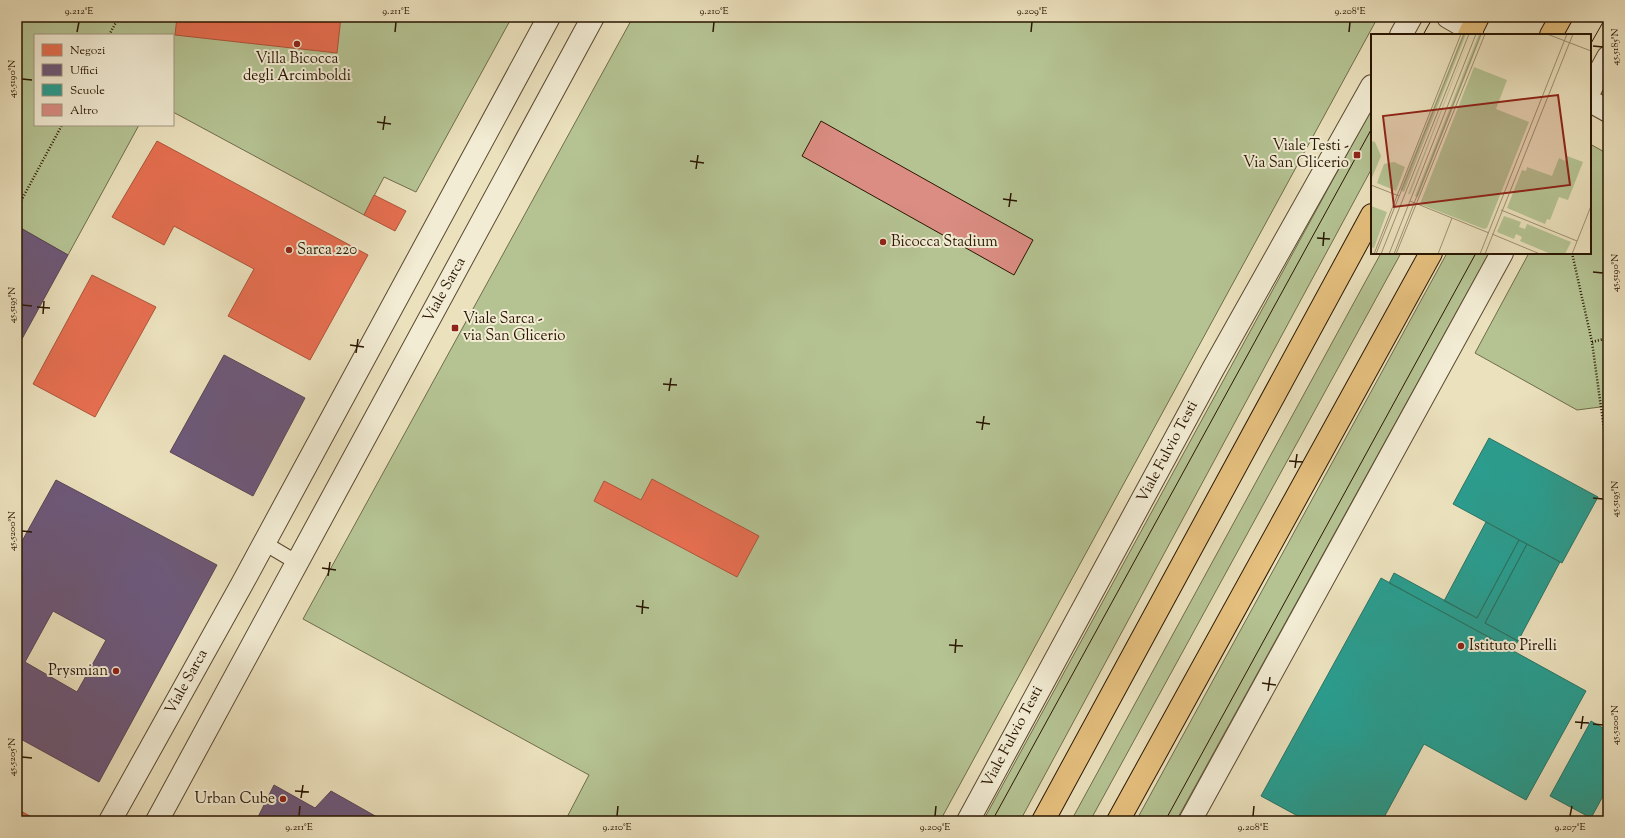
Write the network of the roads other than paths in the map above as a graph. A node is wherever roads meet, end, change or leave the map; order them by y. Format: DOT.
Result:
graph roads {
  1 [pos="549,17"];
  2 [pos="593,17"];
  3 [pos="1411,17"];
  4 [pos="1448,17"];
  5 [pos="1561,17"];
  6 [pos="1475,29"];
  7 [pos="1402,34"];
  8 [pos="1552,34"];
  9 [pos="1608,57"];
  10 [pos="1371,88"];
  11 [pos="1591,88"];
  12 [pos="1591,102"];
  13 [pos="1608,111"];
  14 [pos="1371,217"];
  15 [pos="1430,254"];
  16 [pos="1501,254"];
  17 [pos="264,543"];
  18 [pos="296,562"];
  19 [pos="110,821"];
  20 [pos="157,821"];
  21 [pos="968,821"];
  22 [pos="1043,821"];
  23 [pos="1118,821"];
  24 [pos="1190,821"];
  1 -- 17 [label="street, Viale Sarca"];
  2 -- 18 [label="street, Viale Sarca"];
  3 -- 7 [label="street"];
  4 -- 6 [label="street"];
  5 -- 8 [label="main road"];
  9 -- 11 [label="street"];
  10 -- 21 [label="street, Viale Fulvio Testi"];
  12 -- 13 [label="street"];
  14 -- 22 [label="main road"];
  15 -- 23 [label="main road"];
  16 -- 24 [label="street"];
  17 -- 18 [label="lane"];
  17 -- 19 [label="street, Viale Sarca"];
  18 -- 20 [label="street, Viale Sarca"];
}
